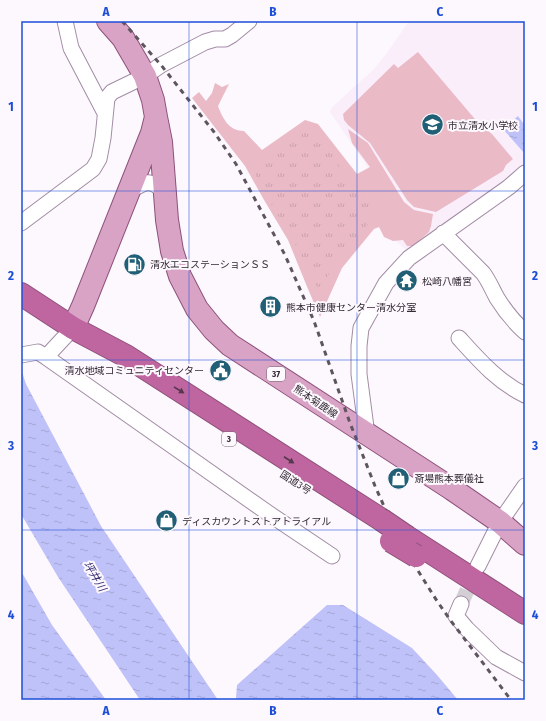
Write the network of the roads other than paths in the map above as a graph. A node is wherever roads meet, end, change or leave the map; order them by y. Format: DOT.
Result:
graph roads {
  1 [pos="65,21"];
  2 [pos="108,21"];
  3 [pos="249,21"];
  4 [pos="145,76"];
  5 [pos="106,113"];
  6 [pos="156,117"];
  7 [pos="525,173"];
  8 [pos="128,192"];
  9 [pos="165,193"];
  10 [pos="21,223"];
  11 [pos="443,233"];
  12 [pos="21,294"];
  13 [pos="73,328"];
  14 [pos="525,332"];
  15 [pos="459,338"];
  16 [pos="21,355"];
  17 [pos="46,357"];
  18 [pos="525,395"];
  19 [pos="367,435"];
  20 [pos="525,486"];
  21 [pos="500,522"];
  22 [pos="525,544"];
  23 [pos="405,545"];
  24 [pos="332,556"];
  25 [pos="478,566"];
  26 [pos="461,604"];
  27 [pos="525,613"];
  28 [pos="525,628"];
  29 [pos="525,673"];
  1 -- 5 [label="street"];
  2 -- 4 [label="main road, 熊本菊鹿線 / 37"];
  3 -- 4 [label="street"];
  4 -- 5 [label="street"];
  4 -- 6 [label="main road, 熊本菊鹿線 / 37"];
  5 -- 10 [label="street"];
  6 -- 8 [label="main road, 熊本菊鹿線 / 37"];
  6 -- 9 [label="main road, 熊本菊鹿線 / 37"];
  7 -- 11 [label="street"];
  8 -- 9 [label="street"];
  8 -- 13 [label="main road, 熊本菊鹿線 / 37"];
  9 -- 19 [label="main road, 熊本菊鹿線 / 37"];
  11 -- 14 [label="street"];
  11 -- 19 [label="street"];
  12 -- 13 [label="highway, 国道3号 / 3"];
  13 -- 17 [label="street"];
  13 -- 23 [label="highway, 国道3号 / 3"];
  13 -- 23 [label="highway, 国道3号 / 3, one-way, bridge"];
  15 -- 18 [label="street"];
  16 -- 17 [label="street"];
  17 -- 24 [label="street"];
  19 -- 21 [label="main road, 熊本菊鹿線 / 37"];
  20 -- 21 [label="street"];
  21 -- 22 [label="main road, 熊本菊鹿線 / 37"];
  21 -- 25 [label="street"];
  23 -- 27 [label="highway, 国道3号 / 3"];
  23 -- 28 [label="highway, 国道3号 / 3"];
  26 -- 29 [label="street"];
}
